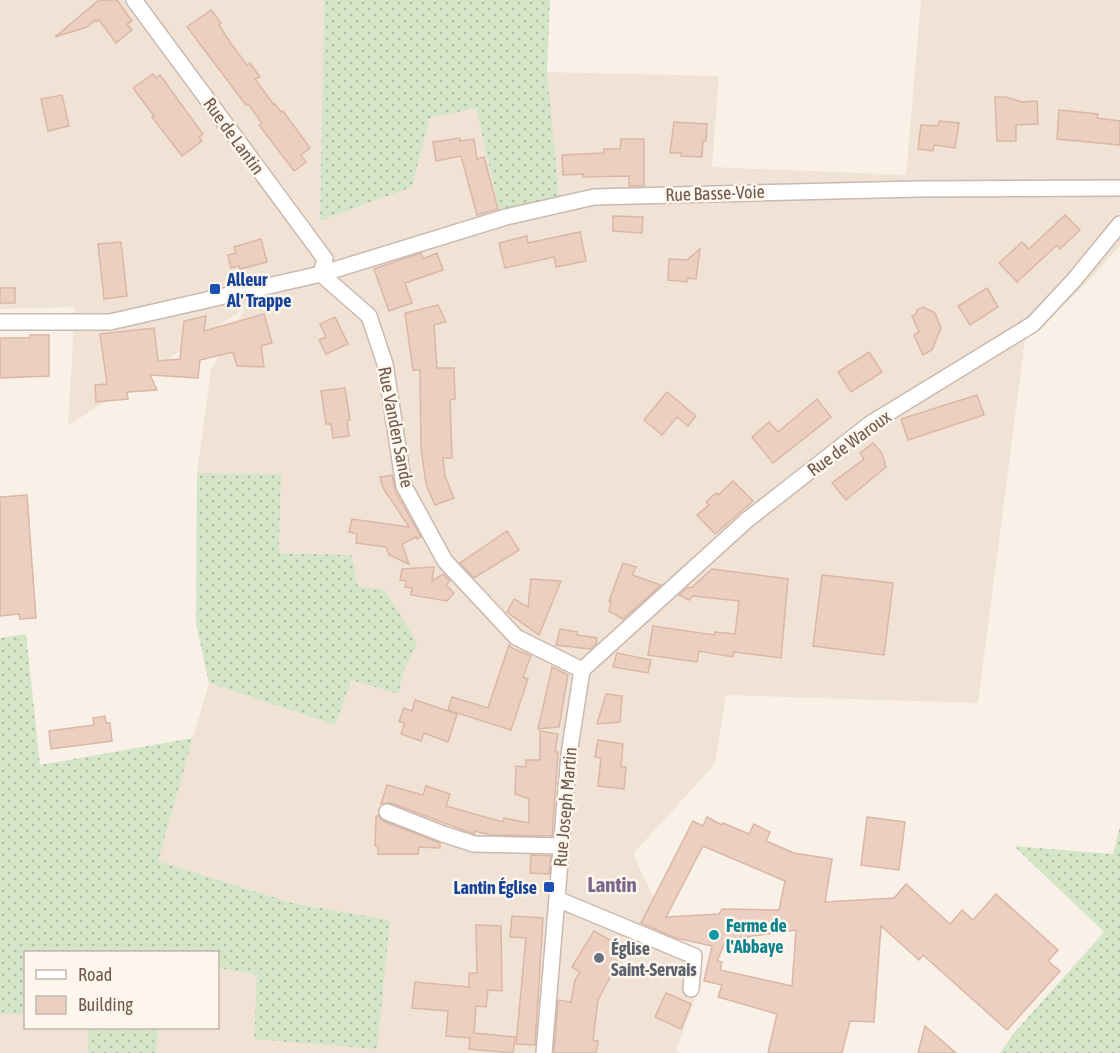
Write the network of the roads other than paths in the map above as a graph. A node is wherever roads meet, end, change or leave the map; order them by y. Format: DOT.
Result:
graph roads {
  1 [pos="134,0"];
  2 [pos="1120,188"];
  3 [pos="1120,224"];
  4 [pos="321,274"];
  5 [pos="0,322"];
  6 [pos="582,670"];
  7 [pos="387,812"];
  8 [pos="561,846"];
  9 [pos="556,899"];
  10 [pos="691,990"];
  11 [pos="544,1053"];
  1 -- 4 [label="street, Rue de Lantin"];
  2 -- 4 [label="street, Rue Basse-Voie"];
  3 -- 6 [label="street, Rue de Waroux"];
  4 -- 5 [label="street, Rue Basse-Voie"];
  4 -- 6 [label="street, Rue Vanden Sande"];
  6 -- 8 [label="street, Rue Joseph Martin"];
  7 -- 8 [label="street"];
  8 -- 9 [label="street, Rue Joseph Martin"];
  9 -- 10 [label="street"];
  9 -- 11 [label="street, Rue Joseph Martin"];
}
